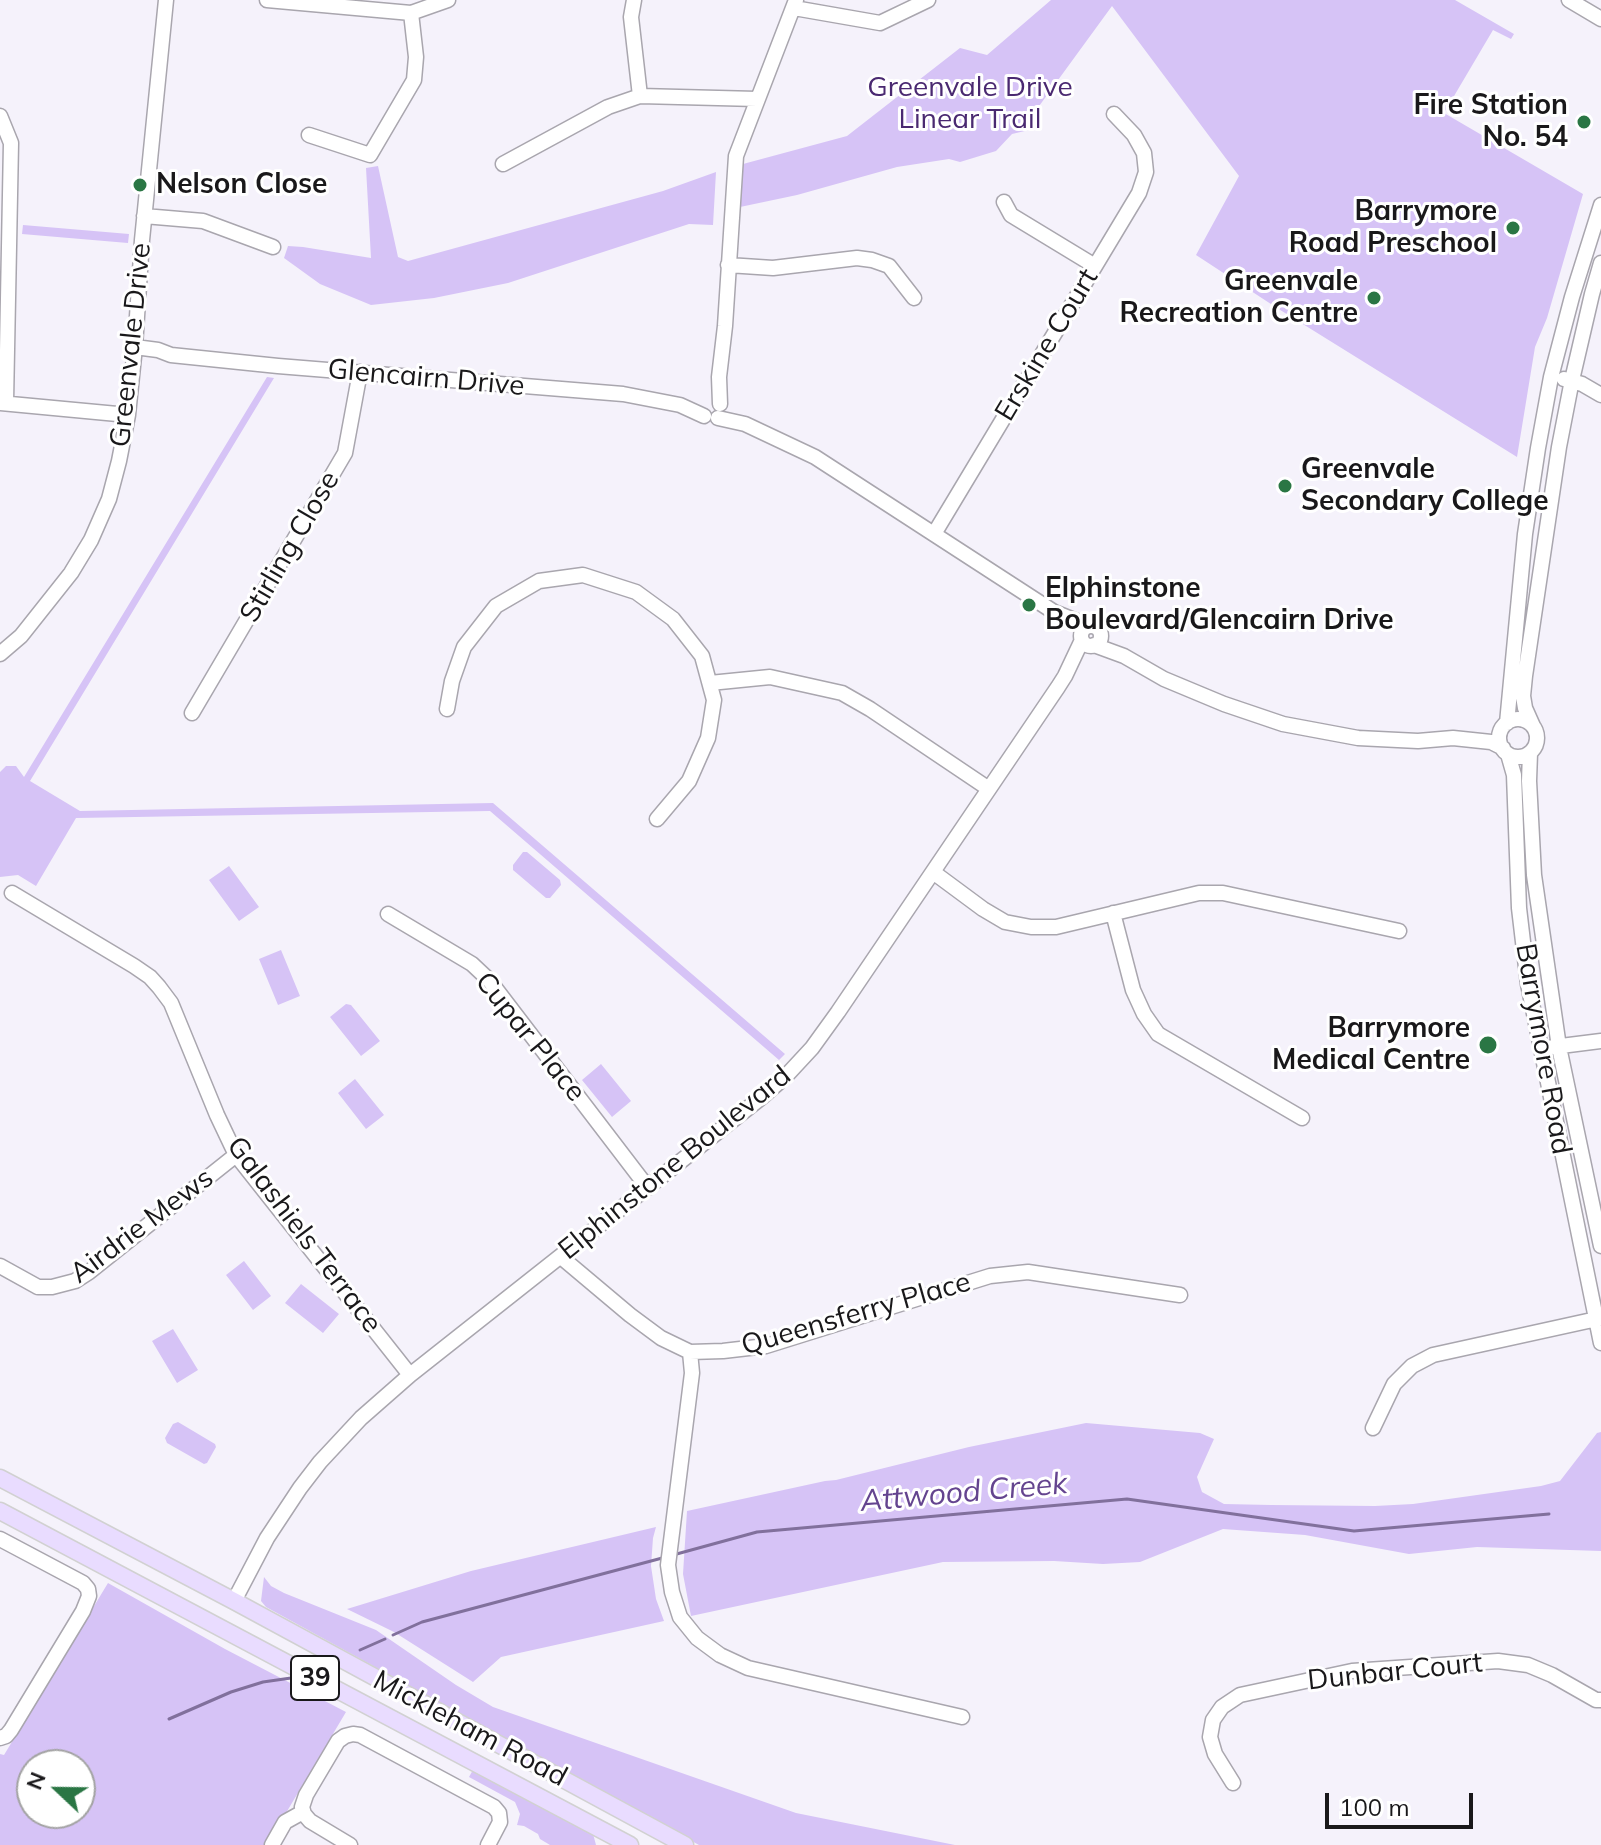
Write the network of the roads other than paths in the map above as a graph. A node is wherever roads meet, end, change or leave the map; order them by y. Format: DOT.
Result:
graph roads {
  1 [pos="166,0"];
  2 [pos="267,0"];
  3 [pos="448,0"];
  4 [pos="634,0"];
  5 [pos="928,0"];
  6 [pos="1569,0"];
  7 [pos="795,4"];
  8 [pos="411,13"];
  9 [pos="1601,19"];
  10 [pos="640,96"];
  11 [pos="757,99"];
  12 [pos="1114,114"];
  13 [pos="0,116"];
  14 [pos="309,135"];
  15 [pos="503,164"];
  16 [pos="1004,202"];
  17 [pos="1601,205"];
  18 [pos="144,216"];
  19 [pos="273,247"];
  20 [pos="1601,263"];
  21 [pos="4,264"];
  22 [pos="728,265"];
  23 [pos="1095,266"];
  24 [pos="914,298"];
  25 [pos="135,352"];
  26 [pos="360,372"];
  27 [pos="1551,377"];
  28 [pos="1572,380"];
  29 [pos="1601,395"];
  30 [pos="3,402"];
  31 [pos="713,408"];
  32 [pos="128,415"];
  33 [pos="934,534"];
  34 [pos="1090,638"];
  35 [pos="0,654"];
  36 [pos="710,683"];
  37 [pos="447,709"];
  38 [pos="192,713"];
  39 [pos="1504,726"];
  40 [pos="1533,726"];
  41 [pos="1469,740"];
  42 [pos="1505,751"];
  43 [pos="1530,753"];
  44 [pos="989,789"];
  45 [pos="657,819"];
  46 [pos="933,872"];
  47 [pos="12,893"];
  48 [pos="1113,913"];
  49 [pos="388,914"];
  50 [pos="1399,931"];
  51 [pos="1601,1041"];
  52 [pos="1559,1047"];
  53 [pos="1541,1049"];
  54 [pos="1302,1118"];
  55 [pos="236,1155"];
  56 [pos="648,1188"];
  57 [pos="1601,1246"];
  58 [pos="561,1257"];
  59 [pos="0,1266"];
  60 [pos="1180,1295"];
  61 [pos="1598,1318"];
  62 [pos="1601,1343"];
  63 [pos="690,1352"];
  64 [pos="410,1375"];
  65 [pos="1373,1428"];
  66 [pos="0,1478"];
  67 [pos="0,1511"];
  68 [pos="0,1539"];
  69 [pos="128,1546"];
  70 [pos="159,1595"];
  71 [pos="234,1601"];
  72 [pos="1601,1700"];
  73 [pos="962,1717"];
  74 [pos="0,1738"];
  75 [pos="1233,1783"];
  76 [pos="606,1802"];
  77 [pos="303,1812"];
  78 [pos="594,1827"];
  79 [pos="622,1843"];
  80 [pos="272,1845"];
  81 [pos="350,1845"];
  82 [pos="488,1845"];
  83 [pos="602,1845"];
  84 [pos="685,1845"];
  1 -- 18 [label="street, Greenvale Drive"];
  2 -- 8 [label="street"];
  3 -- 8 [label="street"];
  4 -- 10 [label="street"];
  5 -- 7 [label="street"];
  6 -- 9 [label="street"];
  7 -- 11 [label="street"];
  8 -- 14 [label="street"];
  10 -- 11 [label="street"];
  10 -- 15 [label="street"];
  11 -- 22 [label="street"];
  12 -- 23 [label="street, Erskine Court"];
  13 -- 21 [label="street"];
  16 -- 23 [label="street"];
  17 -- 27 [label="street"];
  18 -- 19 [label="street"];
  18 -- 25 [label="street, Greenvale Drive"];
  20 -- 28 [label="street"];
  21 -- 30 [label="street"];
  22 -- 24 [label="street"];
  22 -- 31 [label="street"];
  23 -- 33 [label="street, Erskine Court"];
  25 -- 26 [label="street, Glencairn Drive"];
  25 -- 32 [label="street, Greenvale Drive"];
  26 -- 31 [label="street, Glencairn Drive"];
  26 -- 38 [label="street, Stirling Close"];
  27 -- 28 [label="street"];
  27 -- 39 [label="street"];
  28 -- 29 [label="street"];
  28 -- 40 [label="street"];
  30 -- 32 [label="street"];
  31 -- 33 [label="street, Glencairn Drive"];
  32 -- 35 [label="street, Greenvale Drive"];
  33 -- 34 [label="street, Glencairn Drive"];
  34 -- 41 [label="street, Glencairn Drive"];
  34 -- 44 [label="street, Elphinstone Boulevard"];
  36 -- 37 [label="street"];
  36 -- 44 [label="street"];
  36 -- 45 [label="street"];
  39 -- 40 [label="street"];
  39 -- 41 [label="street, Glencairn Drive"];
  39 -- 42 [label="street"];
  40 -- 43 [label="street"];
  41 -- 42 [label="street, Glencairn Drive"];
  42 -- 43 [label="street"];
  42 -- 53 [label="street, Barrymore Road"];
  43 -- 52 [label="street, Barrymore Road"];
  44 -- 46 [label="street, Elphinstone Boulevard"];
  46 -- 48 [label="street"];
  46 -- 56 [label="street, Elphinstone Boulevard"];
  47 -- 55 [label="street, Galashiels Terrace"];
  48 -- 50 [label="street"];
  48 -- 54 [label="street"];
  49 -- 56 [label="street, Cupar Place"];
  51 -- 52 [label="street"];
  52 -- 53 [label="street"];
  52 -- 57 [label="street, Barrymore Road"];
  53 -- 61 [label="street, Barrymore Road"];
  55 -- 59 [label="street, Airdrie Mews"];
  55 -- 64 [label="street, Galashiels Terrace"];
  56 -- 58 [label="street, Elphinstone Boulevard"];
  58 -- 63 [label="street"];
  58 -- 64 [label="street, Elphinstone Boulevard"];
  60 -- 63 [label="street, Queensferry Place"];
  61 -- 62 [label="street, Barrymore Road"];
  61 -- 65 [label="street"];
  63 -- 73 [label="street"];
  64 -- 71 [label="street, Elphinstone Boulevard"];
  66 -- 69 [label="main road, Mickleham Road / 39"];
  67 -- 70 [label="main road, Mickleham Road / 39"];
  68 -- 74 [label="street"];
  69 -- 70 [label="main road"];
  69 -- 71 [label="main road, Mickleham Road / 39"];
  70 -- 78 [label="main road, Mickleham Road / 39"];
  71 -- 76 [label="main road, Mickleham Road / 39"];
  72 -- 75 [label="street, Dunbar Court"];
  76 -- 79 [label="main road"];
  76 -- 84 [label="main road, Mickleham Road / 39"];
  77 -- 80 [label="street"];
  77 -- 81 [label="street"];
  77 -- 82 [label="street"];
  78 -- 79 [label="main road, Mickleham Road / 39"];
  78 -- 83 [label="street"];
}
